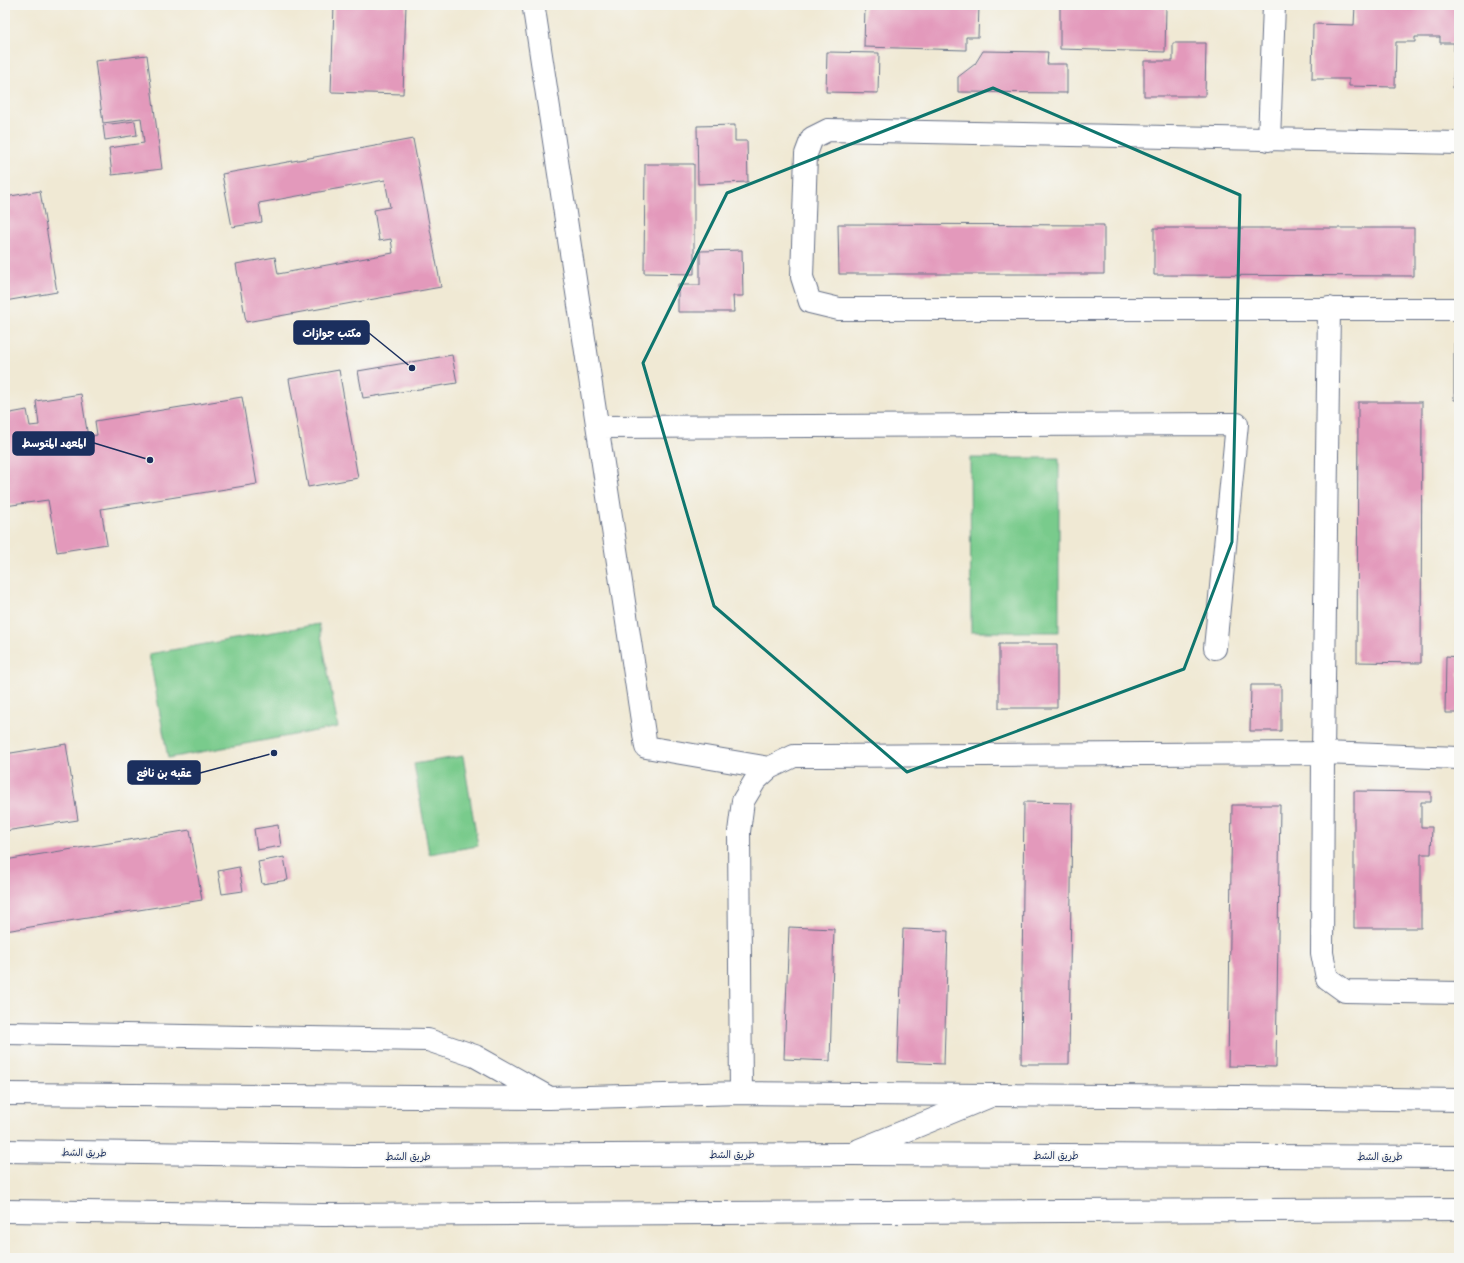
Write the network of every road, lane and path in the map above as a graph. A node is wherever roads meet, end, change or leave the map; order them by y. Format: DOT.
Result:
graph roads {
  1 [pos="1274,5"];
  2 [pos="534,9"];
  3 [pos="1269,140"];
  4 [pos="1459,143"];
  5 [pos="1329,308"];
  6 [pos="1459,309"];
  7 [pos="598,427"];
  8 [pos="1215,648"];
  9 [pos="1323,753"];
  10 [pos="1459,758"];
  11 [pos="769,768"];
  12 [pos="1459,993"];
  13 [pos="5,1033"];
  14 [pos="741,1093"];
  15 [pos="5,1094"];
  16 [pos="993,1095"];
  17 [pos="549,1098"];
  18 [pos="1459,1100"];
  19 [pos="5,1151"];
  20 [pos="850,1154"];
  21 [pos="1459,1157"];
  22 [pos="1459,1209"];
  23 [pos="5,1211"];
  1 -- 3 [label="street"];
  2 -- 7 [label="street"];
  3 -- 4 [label="street"];
  3 -- 5 [label="street"];
  5 -- 6 [label="street"];
  5 -- 9 [label="street"];
  7 -- 8 [label="street"];
  7 -- 11 [label="street"];
  9 -- 10 [label="street"];
  9 -- 11 [label="street"];
  9 -- 12 [label="street"];
  11 -- 14 [label="street"];
  13 -- 17 [label="street"];
  14 -- 16 [label="street"];
  14 -- 17 [label="street"];
  15 -- 17 [label="street"];
  16 -- 18 [label="street"];
  16 -- 20 [label="street"];
  19 -- 20 [label="street, طريق الشط"];
  20 -- 21 [label="street, طريق الشط"];
  22 -- 23 [label="street"];
}
